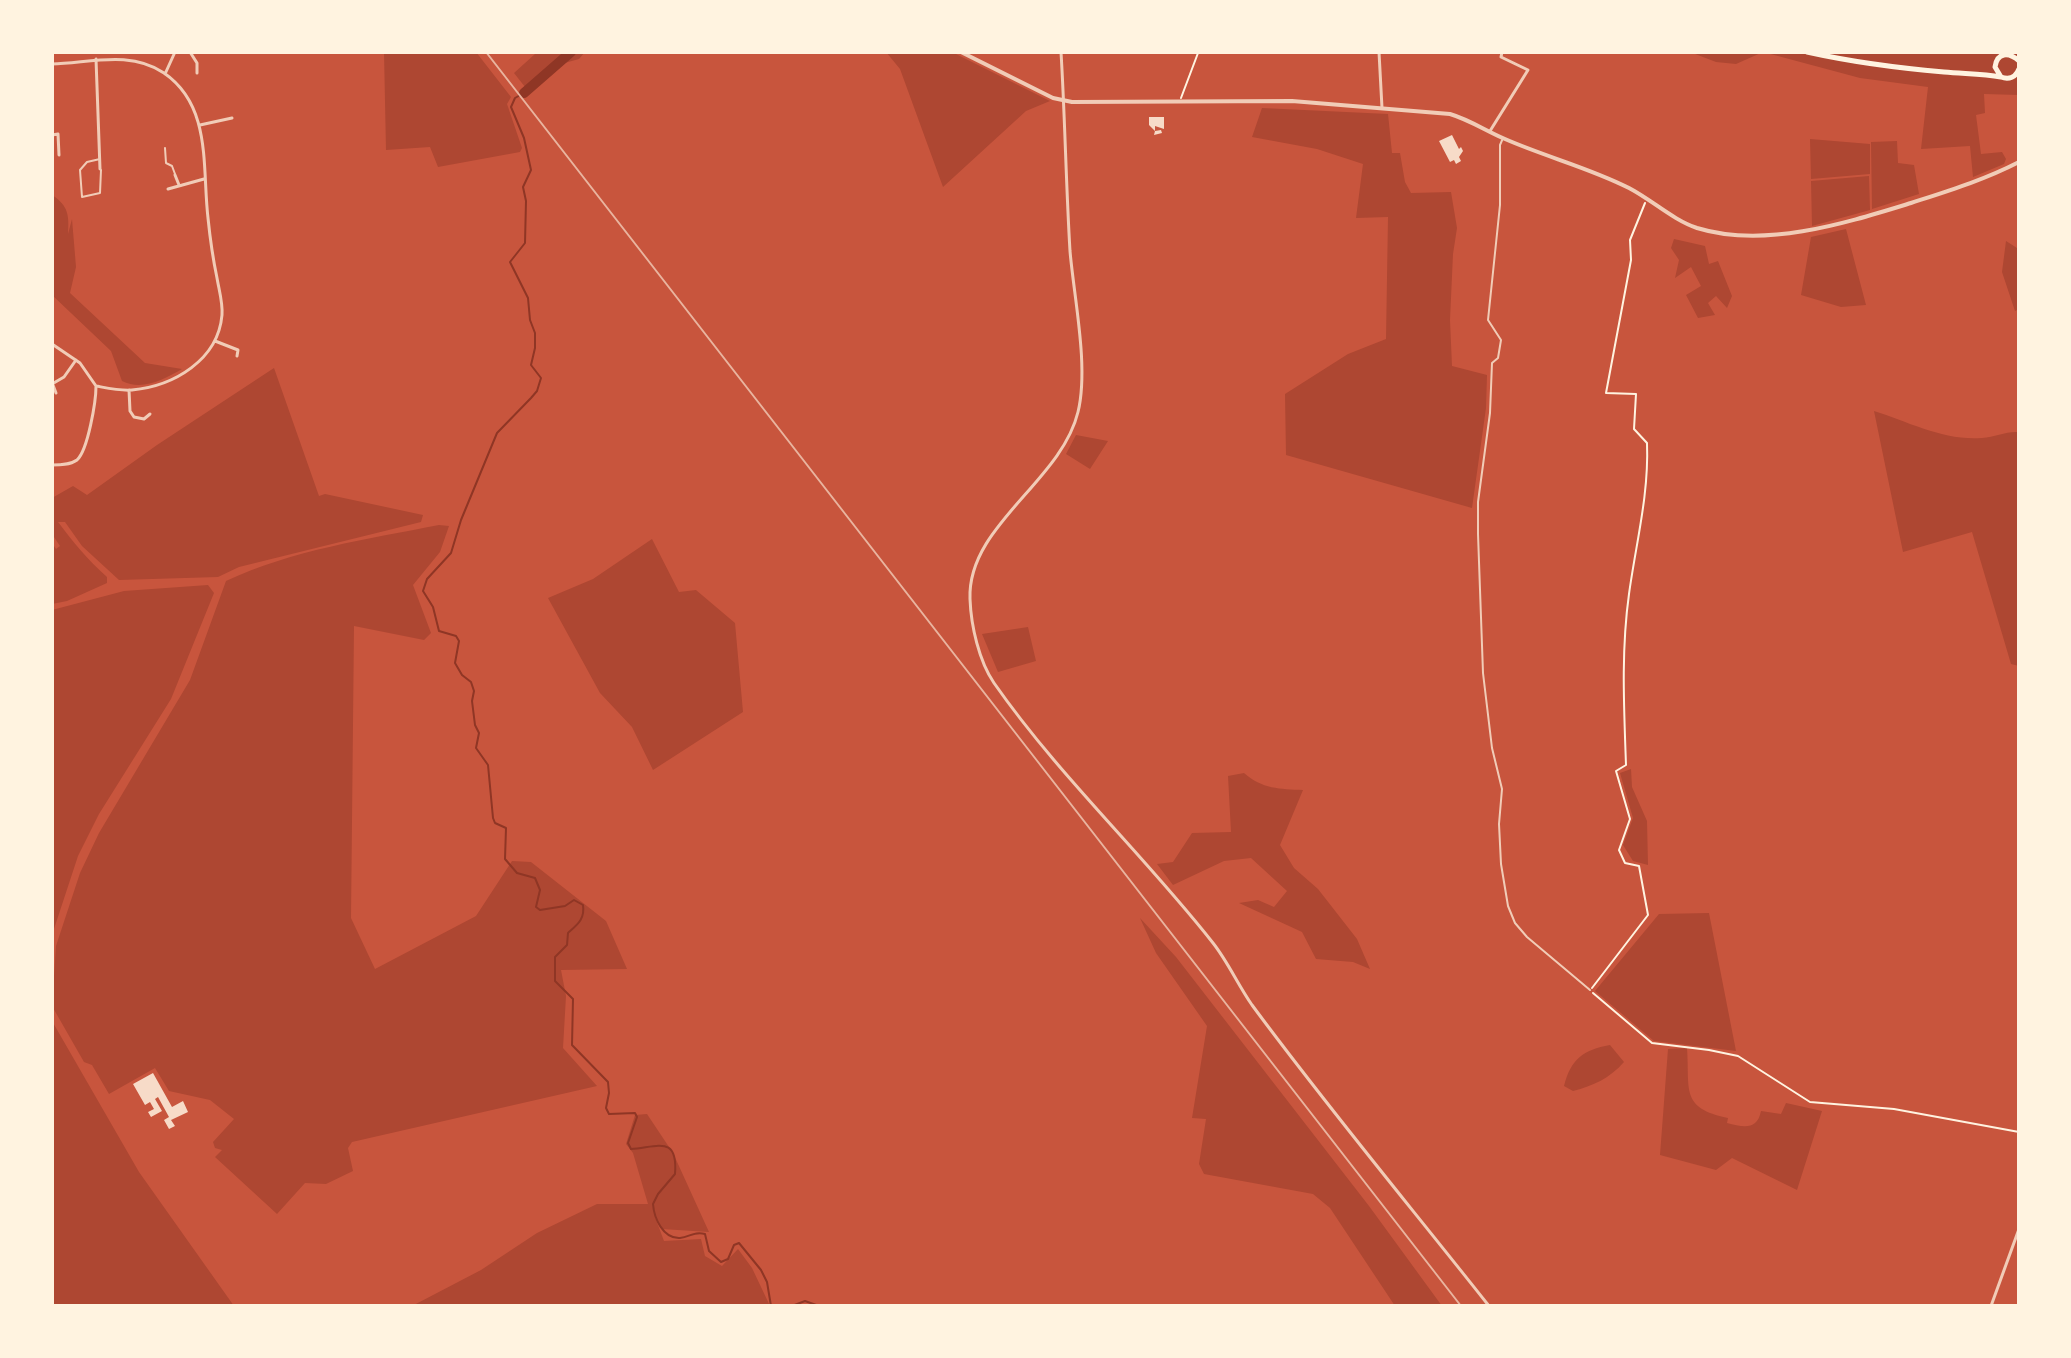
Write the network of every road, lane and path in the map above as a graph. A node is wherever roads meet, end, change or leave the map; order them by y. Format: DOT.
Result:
graph roads {
  1 [pos="175,52"];
  2 [pos="190,52"];
  3 [pos="961,52"];
  4 [pos="1061,52"];
  5 [pos="1379,52"];
  6 [pos="1502,52"];
  7 [pos="1807,52"];
  8 [pos="1198,53"];
  9 [pos="2004,53"];
  10 [pos="128,54"];
  11 [pos="96,59"];
  12 [pos="127,59"];
  13 [pos="1995,63"];
  14 [pos="52,64"];
  15 [pos="2017,64"];
  16 [pos="1978,72"];
  17 [pos="197,73"];
  18 [pos="165,74"];
  19 [pos="2001,77"];
  20 [pos="1064,100"];
  21 [pos="1179,103"];
  22 [pos="1382,108"];
  23 [pos="223,113"];
  24 [pos="232,118"];
  25 [pos="224,121"];
  26 [pos="200,125"];
  27 [pos="1490,131"];
  28 [pos="52,135"];
  29 [pos="1503,138"];
  30 [pos="165,148"];
  31 [pos="59,155"];
  32 [pos="100,159"];
  33 [pos="2019,162"];
  34 [pos="101,171"];
  35 [pos="175,175"];
  36 [pos="204,179"];
  37 [pos="179,185"];
  38 [pos="168,189"];
  39 [pos="1647,198"];
  40 [pos="215,341"];
  41 [pos="52,344"];
  42 [pos="242,346"];
  43 [pos="238,350"];
  44 [pos="237,356"];
  45 [pos="76,360"];
  46 [pos="52,384"];
  47 [pos="96,386"];
  48 [pos="129,390"];
  49 [pos="56,393"];
  50 [pos="150,414"];
  51 [pos="144,419"];
  52 [pos="146,426"];
  53 [pos="52,465"];
  54 [pos="1590,990"];
  55 [pos="2019,1132"];
  56 [pos="2019,1229"];
  57 [pos="1489,1306"];
  58 [pos="1991,1306"];
  1 -- 18 [label="street"];
  2 -- 17 [label="street"];
  3 -- 20 [label="street"];
  4 -- 20 [label="street"];
  5 -- 22 [label="street"];
  6 -- 27 [label="street"];
  7 -- 16 [label="main road"];
  8 -- 21 [label="path"];
  9 -- 13 [label="main road"];
  9 -- 15 [label="main road"];
  10 -- 12 [label="street"];
  11 -- 12 [label="street"];
  11 -- 14 [label="street"];
  11 -- 32 [label="street"];
  12 -- 18 [label="street"];
  13 -- 16 [label="main road"];
  13 -- 19 [label="main road"];
  15 -- 19 [label="main road"];
  16 -- 19 [label="main road"];
  18 -- 26 [label="street"];
  20 -- 21 [label="street"];
  20 -- 57 [label="street"];
  21 -- 22 [label="street"];
  22 -- 27 [label="street"];
  23 -- 25 [label="street"];
  24 -- 25 [label="street"];
  25 -- 26 [label="street"];
  26 -- 36 [label="street"];
  27 -- 29 [label="street"];
  28 -- 31 [label="street"];
  29 -- 39 [label="street"];
  29 -- 54 [label="lane"];
  30 -- 35 [label="lane"];
  32 -- 34 [label="street"];
  32 -- 34 [label="lane"];
  33 -- 39 [label="street"];
  35 -- 37 [label="street"];
  36 -- 37 [label="street"];
  36 -- 40 [label="street"];
  37 -- 38 [label="street"];
  39 -- 54 [label="path"];
  40 -- 43 [label="street"];
  40 -- 48 [label="street"];
  41 -- 45 [label="street"];
  42 -- 43 [label="street"];
  43 -- 44 [label="street"];
  45 -- 46 [label="street"];
  45 -- 47 [label="street"];
  46 -- 49 [label="street"];
  47 -- 48 [label="street"];
  47 -- 53 [label="street"];
  48 -- 51 [label="street"];
  50 -- 51 [label="street"];
  51 -- 52 [label="street"];
  54 -- 55 [label="path"];
  56 -- 58 [label="street"];
}
